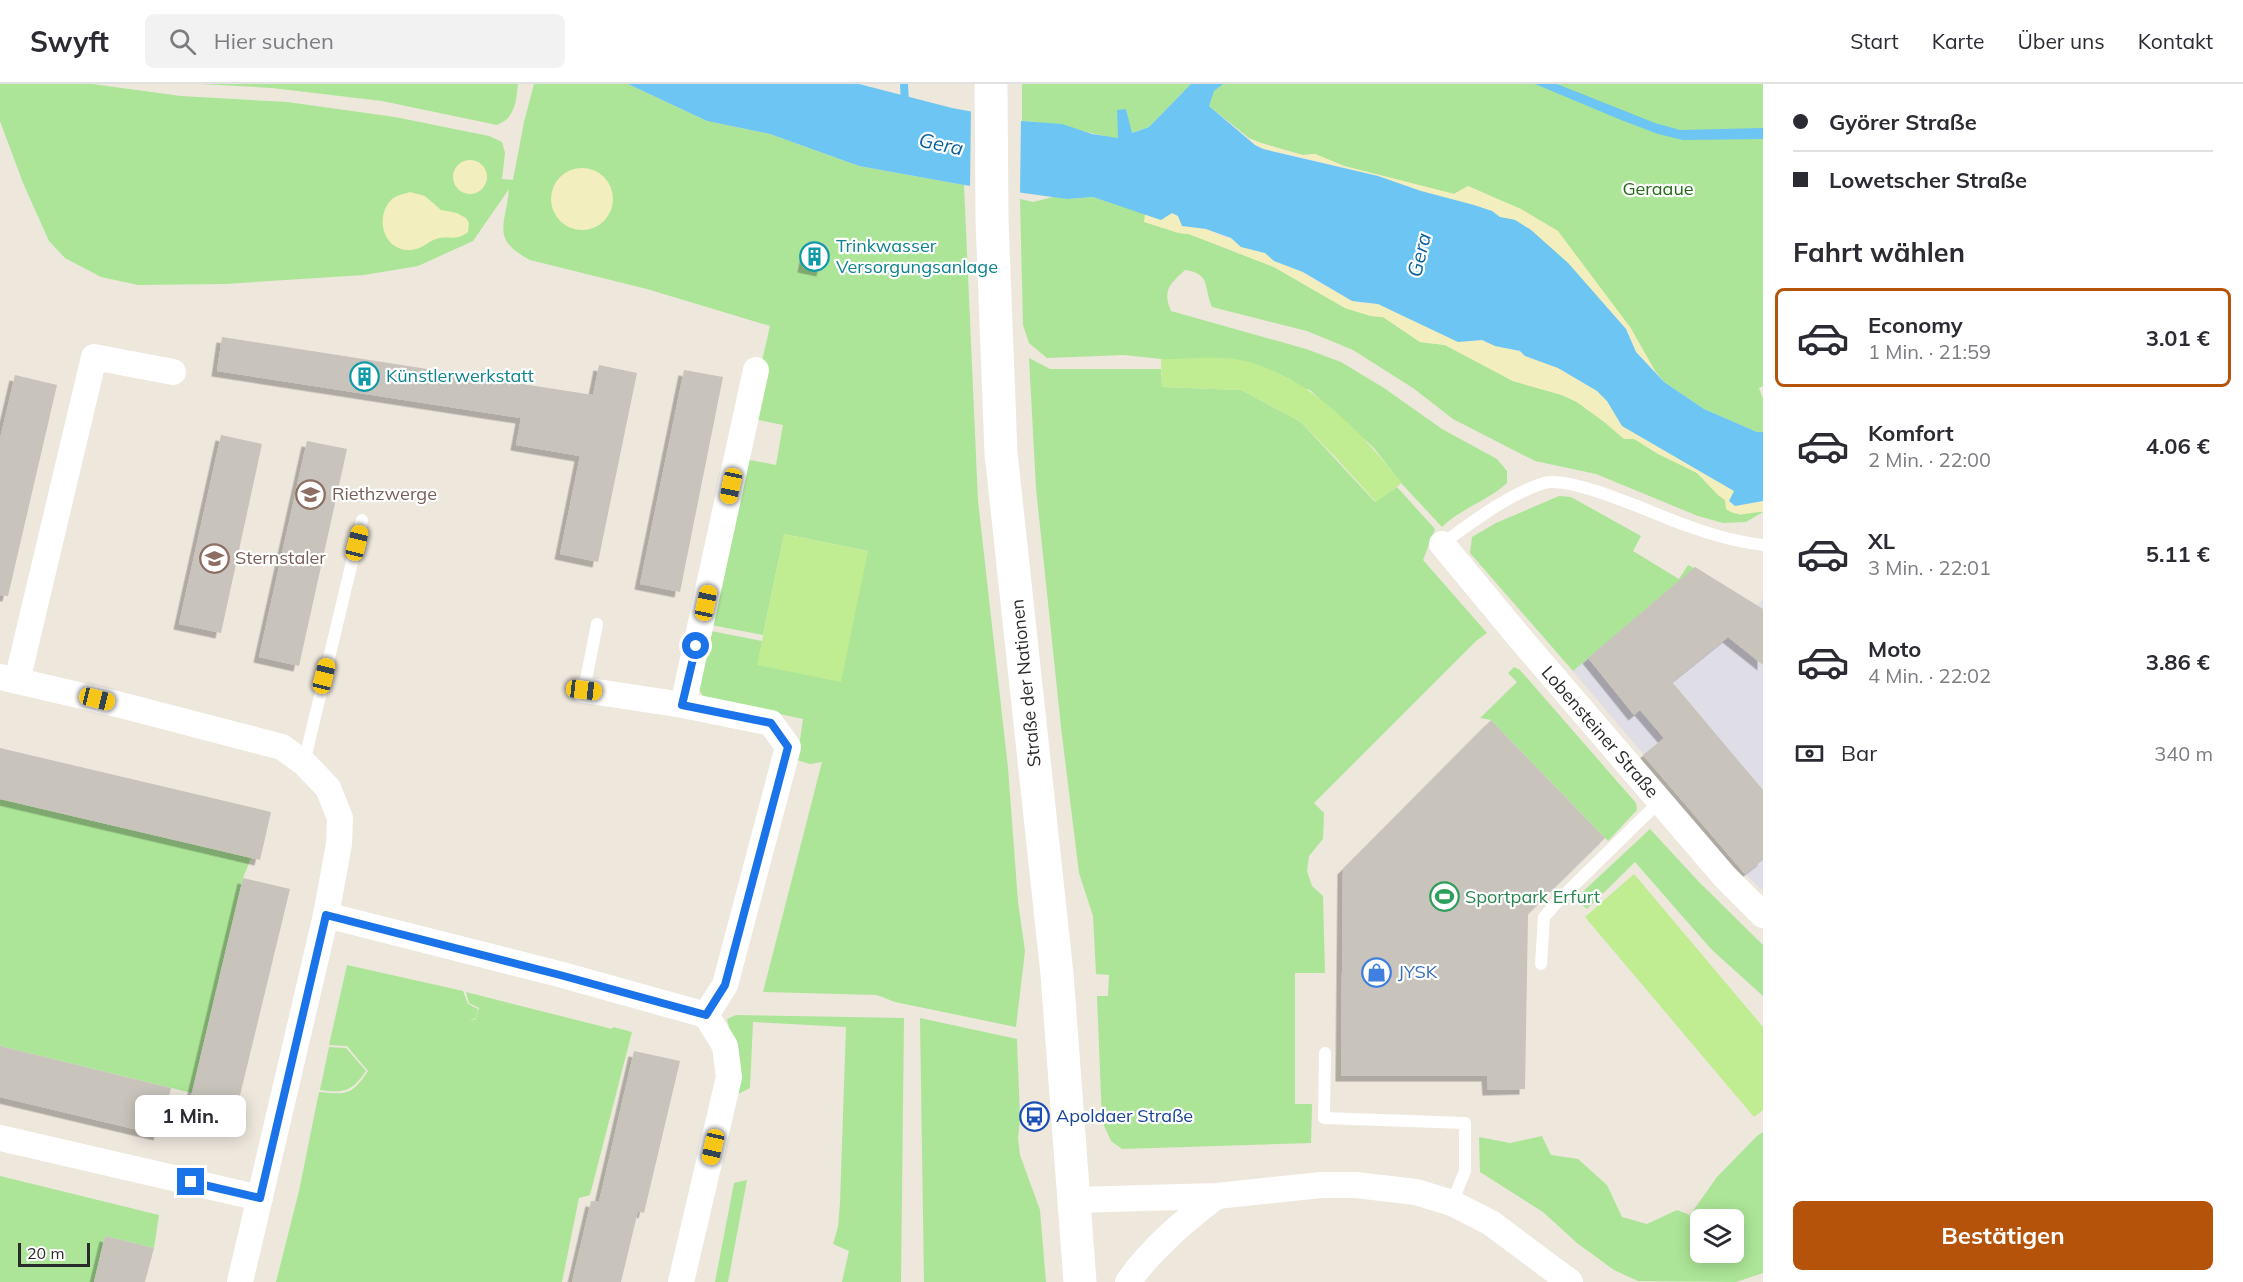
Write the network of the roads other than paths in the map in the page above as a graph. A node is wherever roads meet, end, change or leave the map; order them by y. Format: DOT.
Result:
graph roads {
  1 [pos="991,91"];
  2 [pos="756,370"];
  3 [pos="173,372"];
  4 [pos="362,520"];
  5 [pos="1443,544"];
  6 [pos="1763,545"];
  7 [pos="597,624"];
  8 [pos="9,679"];
  9 [pos="584,690"];
  10 [pos="682,705"];
  11 [pos="304,763"];
  12 [pos="1660,801"];
  13 [pos="326,915"];
  14 [pos="1763,915"];
  15 [pos="1541,964"];
  16 [pos="706,1015"];
  17 [pos="1325,1053"];
  18 [pos="0,1138"];
  19 [pos="1217,1196"];
  20 [pos="260,1198"];
  21 [pos="1074,1200"];
  22 [pos="1452,1203"];
  23 [pos="240,1282"];
  24 [pos="681,1282"];
  25 [pos="1080,1282"];
  26 [pos="1128,1282"];
  27 [pos="1570,1282"];
  1 -- 21 [label="main road, Straße der Nationen"];
  2 -- 10 [label="street"];
  3 -- 8 [label="street"];
  4 -- 11 [label="lane"];
  5 -- 6 [label="lane"];
  5 -- 12 [label="street, Lobensteiner Straße"];
  7 -- 9 [label="lane"];
  8 -- 11 [label="street"];
  9 -- 10 [label="street"];
  10 -- 16 [label="street"];
  11 -- 13 [label="street"];
  12 -- 14 [label="street, Lobensteiner Straße"];
  12 -- 15 [label="lane"];
  13 -- 16 [label="street"];
  13 -- 20 [label="street"];
  16 -- 24 [label="street"];
  17 -- 22 [label="lane"];
  18 -- 20 [label="street"];
  19 -- 21 [label="street"];
  19 -- 22 [label="street"];
  19 -- 26 [label="street"];
  20 -- 23 [label="street"];
  21 -- 25 [label="main road, Straße der Nationen"];
  22 -- 27 [label="street"];
}
